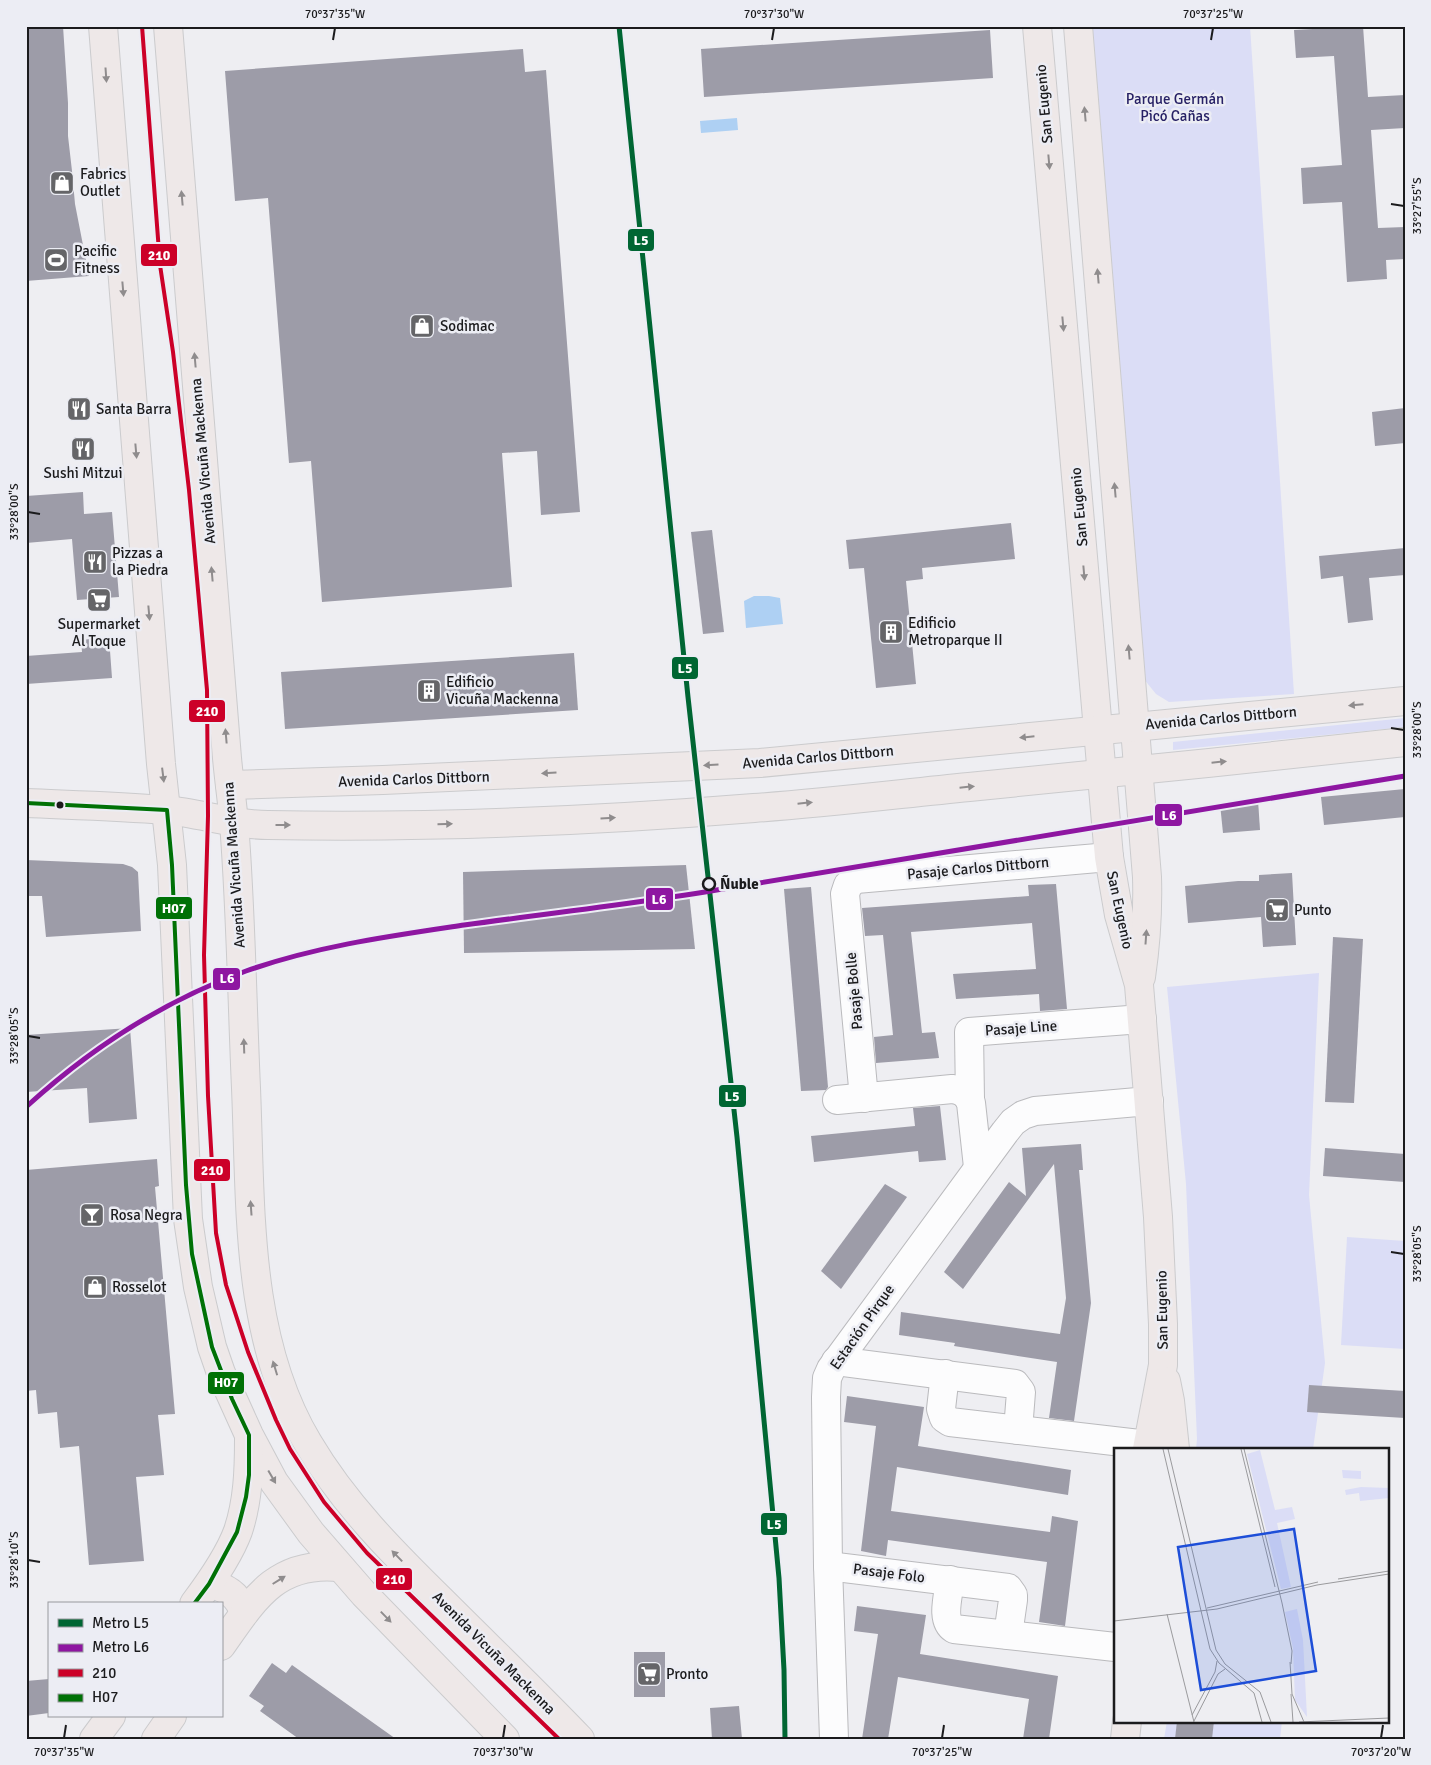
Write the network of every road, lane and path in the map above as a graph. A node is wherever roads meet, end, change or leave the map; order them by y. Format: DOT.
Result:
graph roads {
  1 [pos="103,26"];
  2 [pos="168,26"];
  3 [pos="1037,26"];
  4 [pos="1078,26"];
  5 [pos="1405,701"];
  6 [pos="1135,726"];
  7 [pos="1098,730"];
  8 [pos="1405,742"];
  9 [pos="1138,771"];
  10 [pos="1102,774"];
  11 [pos="230,785"];
  12 [pos="26,803"];
  13 [pos="167,810"];
  14 [pos="234,822"];
  15 [pos="1110,857"];
  16 [pos="848,884"];
  17 [pos="1139,985"];
  18 [pos="1142,1019"];
  19 [pos="970,1100"];
  20 [pos="1149,1101"];
  21 [pos="978,1167"];
  22 [pos="836,1361"];
  23 [pos="1163,1365"];
  24 [pos="945,1374"];
  25 [pos="1018,1430"];
  26 [pos="249,1435"];
  27 [pos="1147,1447"];
  28 [pos="1175,1448"];
  29 [pos="828,1566"];
  30 [pos="339,1568"];
  31 [pos="950,1580"];
  32 [pos="201,1594"];
  33 [pos="244,1613"];
  34 [pos="1008,1635"];
  35 [pos="222,1645"];
  36 [pos="1114,1647"];
  37 [pos="110,1718"];
  38 [pos="171,1718"];
  39 [pos="1127,1722"];
  40 [pos="94,1739"];
  41 [pos="156,1739"];
  42 [pos="505,1739"];
  43 [pos="580,1739"];
  44 [pos="834,1739"];
  45 [pos="1125,1739"];
  1 -- 13 [label="main road, one-way"];
  11 -- 2 [label="main road, Avenida Vicuña Mackenna, one-way"];
  3 -- 7 [label="main road, San Eugenio, one-way"];
  6 -- 4 [label="main road, San Eugenio, one-way"];
  5 -- 6 [label="main road, Avenida Carlos Dittborn, one-way"];
  6 -- 7 [label="main road, Avenida Carlos Dittborn"];
  6 -- 9 [label="main road, San Eugenio"];
  7 -- 10 [label="main road, San Eugenio"];
  7 -- 11 [label="main road, Avenida Carlos Dittborn, one-way"];
  9 -- 8 [label="main road, one-way"];
  9 -- 10 [label="main road"];
  17 -- 9 [label="main road, San Eugenio, one-way"];
  14 -- 10 [label="main road, one-way"];
  10 -- 15 [label="main road, San Eugenio"];
  11 -- 14 [label="main road, Avenida Vicuña Mackenna"];
  12 -- 13 [label="main road"];
  13 -- 14 [label="main road"];
  13 -- 26 [label="main road"];
  43 -- 14 [label="main road, Avenida Vicuña Mackenna, one-way"];
  15 -- 16 [label="street, Pasaje Carlos Dittborn"];
  15 -- 17 [label="main road, San Eugenio"];
  16 -- 19 [label="street, Pasaje Bolle"];
  17 -- 18 [label="main road, San Eugenio"];
  18 -- 19 [label="street, Pasaje Line"];
  18 -- 20 [label="main road, San Eugenio"];
  19 -- 21 [label="street, Pasaje Line"];
  20 -- 21 [label="street, Estación Pirque"];
  20 -- 23 [label="main road, San Eugenio"];
  21 -- 22 [label="street, Estación Pirque"];
  22 -- 24 [label="street"];
  22 -- 29 [label="street, Estación Pirque"];
  23 -- 27 [label="main road, San Eugenio"];
  23 -- 28 [label="main road, San Eugenio"];
  24 -- 25 [label="street"];
  24 -- 25 [label="street"];
  25 -- 27 [label="street"];
  26 -- 30 [label="main road, one-way"];
  26 -- 32 [label="main road"];
  29 -- 31 [label="street, Pasaje Folo"];
  29 -- 44 [label="street, Estación Pirque"];
  33 -- 30 [label="main road, one-way"];
  30 -- 42 [label="main road, one-way"];
  31 -- 34 [label="street"];
  31 -- 34 [label="street, Pasaje Folo"];
  32 -- 33 [label="main road"];
  33 -- 35 [label="main road"];
  34 -- 36 [label="street"];
  37 -- 40 [label="main road"];
  38 -- 41 [label="main road"];
  39 -- 45 [label="main road"];
}
